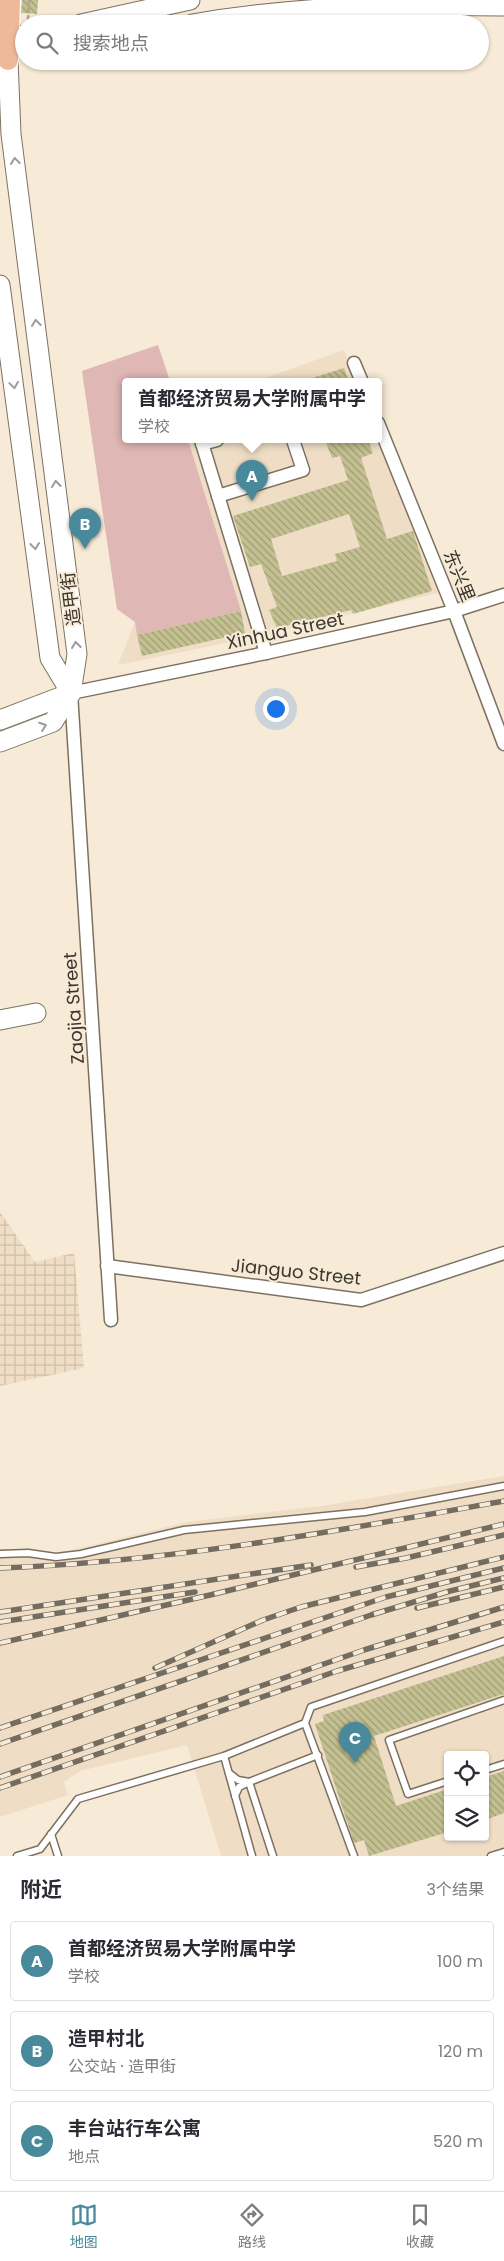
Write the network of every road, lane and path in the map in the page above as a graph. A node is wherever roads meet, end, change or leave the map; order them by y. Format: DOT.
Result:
graph roads {
  1 [pos="10,0"];
  2 [pos="29,0"];
  3 [pos="190,0"];
  4 [pos="504,6"];
  5 [pos="28,15"];
  6 [pos="122,15"];
  7 [pos="263,15"];
  8 [pos="11,49"];
  9 [pos="0,286"];
  10 [pos="354,363"];
  11 [pos="360,378"];
  12 [pos="382,433"];
  13 [pos="202,443"];
  14 [pos="294,443"];
  15 [pos="218,496"];
  16 [pos="504,595"];
  17 [pos="454,611"];
  18 [pos="266,653"];
  19 [pos="71,693"];
  20 [pos="0,720"];
  21 [pos="0,742"];
  22 [pos="504,744"];
  23 [pos="36,1013"];
  24 [pos="0,1020"];
  25 [pos="504,1253"];
  26 [pos="107,1266"];
  27 [pos="111,1320"];
  28 [pos="504,1486"];
  29 [pos="0,1554"];
  30 [pos="504,1641"];
  31 [pos="504,1700"];
  32 [pos="305,1723"];
  33 [pos="318,1755"];
  34 [pos="224,1756"];
  35 [pos="504,1764"];
  36 [pos="489,1769"];
  37 [pos="228,1773"];
  38 [pos="249,1782"];
  39 [pos="444,1782"];
  40 [pos="235,1796"];
  41 [pos="51,1834"];
  42 [pos="504,1852"];
  43 [pos="17,1856"];
  44 [pos="58,1856"];
  45 [pos="252,1856"];
  46 [pos="273,1856"];
  47 [pos="354,1856"];
  48 [pos="491,1856"];
  1 -- 8 [label="main road"];
  2 -- 5 [label="path"];
  3 -- 6 [label="main road"];
  4 -- 7 [label="main road"];
  19 -- 8 [label="main road, 造甲街, one-way"];
  9 -- 19 [label="main road, 造甲街, one-way"];
  10 -- 11 [label="street"];
  12 -- 17 [label="street, 东兴里"];
  13 -- 15 [label="street"];
  14 -- 15 [label="street"];
  15 -- 18 [label="street"];
  16 -- 17 [label="street, Xinhua Street"];
  17 -- 18 [label="street, Xinhua Street"];
  17 -- 22 [label="street, 东兴里"];
  18 -- 19 [label="street, Xinhua Street"];
  19 -- 20 [label="main road"];
  21 -- 19 [label="main road, one-way"];
  19 -- 26 [label="street, Zaojia Street"];
  23 -- 24 [label="main road"];
  25 -- 26 [label="street, Jianguo Street"];
  26 -- 27 [label="street, Zaojia Street"];
  28 -- 29 [label="lane"];
  30 -- 32 [label="lane"];
  31 -- 39 [label="lane"];
  32 -- 33 [label="lane"];
  32 -- 34 [label="lane"];
  33 -- 38 [label="lane"];
  33 -- 47 [label="lane"];
  34 -- 37 [label="lane"];
  34 -- 41 [label="lane"];
  35 -- 36 [label="lane"];
  37 -- 38 [label="lane"];
  37 -- 40 [label="lane"];
  38 -- 40 [label="lane"];
  38 -- 46 [label="lane"];
  40 -- 45 [label="lane"];
  41 -- 43 [label="lane"];
  41 -- 44 [label="lane"];
  42 -- 48 [label="lane"];
}
